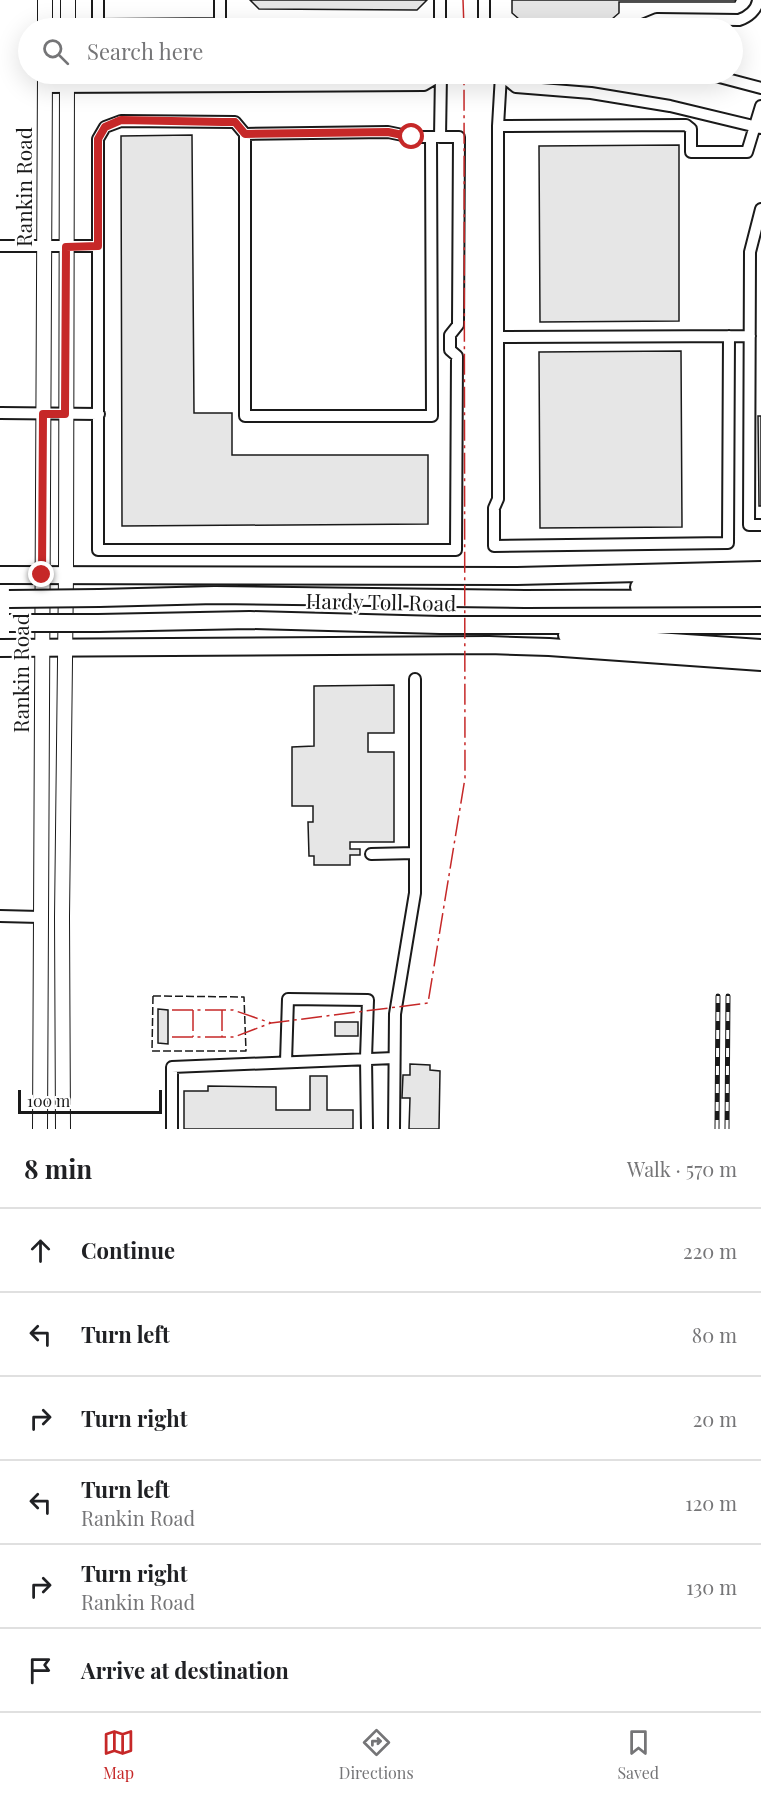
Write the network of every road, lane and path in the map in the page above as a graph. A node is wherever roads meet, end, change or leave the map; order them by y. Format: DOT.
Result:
graph roads {
  1 [pos="45,0"];
  2 [pos="68,0"];
  3 [pos="98,0"];
  4 [pos="220,0"];
  5 [pos="440,0"];
  6 [pos="484,0"];
  7 [pos="758,0"];
  8 [pos="45,18"];
  9 [pos="68,18"];
  10 [pos="98,18"];
  11 [pos="220,18"];
  12 [pos="440,18"];
  13 [pos="484,18"];
  14 [pos="743,19"];
  15 [pos="743,83"];
  16 [pos="45,84"];
  17 [pos="56,84"];
  18 [pos="67,84"];
  19 [pos="426,84"];
  20 [pos="440,84"];
  21 [pos="500,84"];
  22 [pos="513,84"];
  23 [pos="220,86"];
  24 [pos="67,88"];
  25 [pos="761,88"];
  26 [pos="761,106"];
  27 [pos="498,126"];
  28 [pos="757,128"];
  29 [pos="245,134"];
  30 [pos="435,137"];
  31 [pos="760,216"];
  32 [pos="0,246"];
  33 [pos="98,246"];
  34 [pos="44,247"];
  35 [pos="66,247"];
  36 [pos="729,336"];
  37 [pos="750,336"];
  38 [pos="498,337"];
  39 [pos="755,373"];
  40 [pos="0,413"];
  41 [pos="43,414"];
  42 [pos="65,414"];
  43 [pos="99,414"];
  44 [pos="761,525"];
  45 [pos="761,570"];
  46 [pos="0,575"];
  47 [pos="42,575"];
  48 [pos="66,575"];
  49 [pos="761,585"];
  50 [pos="761,598"];
  51 [pos="5,599"];
  52 [pos="525,599"];
  53 [pos="5,623"];
  54 [pos="440,625"];
  55 [pos="761,625"];
  56 [pos="65,647"];
  57 [pos="0,648"];
  58 [pos="41,648"];
  59 [pos="761,648"];
  60 [pos="761,662"];
  61 [pos="415,679"];
  62 [pos="415,853"];
  63 [pos="371,854"];
  64 [pos="0,916"];
  65 [pos="40,917"];
  66 [pos="62,917"];
  67 [pos="366,1058"];
  68 [pos="394,1058"];
  69 [pos="286,1062"];
  70 [pos="40,1129"];
  71 [pos="63,1129"];
  72 [pos="172,1129"];
  73 [pos="367,1129"];
  74 [pos="394,1129"];
  1 -- 8 [label="main road"];
  2 -- 9 [label="main road"];
  3 -- 10 [label="street"];
  4 -- 11 [label="street"];
  5 -- 12 [label="street"];
  6 -- 13 [label="street"];
  7 -- 14 [label="street"];
  15 -- 25 [label="street"];
  16 -- 34 [label="main road, Rankin Road"];
  17 -- 24 [label="street"];
  18 -- 24 [label="main road, Rankin Road"];
  19 -- 23 [label="street"];
  20 -- 30 [label="street"];
  21 -- 27 [label="street"];
  22 -- 28 [label="street"];
  23 -- 24 [label="street"];
  24 -- 35 [label="main road, Rankin Road"];
  26 -- 28 [label="street"];
  27 -- 28 [label="street"];
  27 -- 38 [label="street"];
  29 -- 30 [label="street"];
  29 -- 30 [label="street"];
  29 -- 33 [label="street"];
  30 -- 43 [label="street"];
  31 -- 37 [label="street"];
  32 -- 34 [label="street"];
  33 -- 35 [label="street"];
  33 -- 43 [label="street"];
  34 -- 35 [label="street"];
  34 -- 41 [label="main road, Rankin Road"];
  35 -- 42 [label="main road, Rankin Road"];
  36 -- 37 [label="street"];
  36 -- 38 [label="street"];
  36 -- 38 [label="street"];
  37 -- 39 [label="street"];
  39 -- 44 [label="street"];
  40 -- 41 [label="street"];
  41 -- 42 [label="street"];
  41 -- 47 [label="main road, Rankin Road"];
  42 -- 43 [label="street"];
  42 -- 48 [label="main road, Rankin Road"];
  45 -- 48 [label="highway"];
  46 -- 47 [label="highway"];
  47 -- 48 [label="highway"];
  47 -- 58 [label="main road, Rankin Road"];
  48 -- 56 [label="main road, Rankin Road"];
  49 -- 52 [label="highway"];
  50 -- 52 [label="highway, Hardy Toll Road"];
  51 -- 52 [label="highway, Hardy Toll Road, bridge"];
  53 -- 54 [label="highway, Hardy Toll Road, bridge"];
  54 -- 55 [label="highway, Hardy Toll Road"];
  54 -- 59 [label="highway"];
  56 -- 58 [label="highway"];
  56 -- 60 [label="highway"];
  56 -- 66 [label="main road, Rankin Road"];
  57 -- 58 [label="highway"];
  58 -- 65 [label="main road, Rankin Road"];
  61 -- 62 [label="street"];
  62 -- 63 [label="street"];
  62 -- 68 [label="street"];
  64 -- 65 [label="street"];
  65 -- 66 [label="main road"];
  65 -- 70 [label="main road, Rankin Road"];
  66 -- 71 [label="main road, Rankin Road"];
  67 -- 68 [label="street"];
  67 -- 69 [label="street"];
  67 -- 69 [label="street"];
  67 -- 73 [label="street"];
  68 -- 74 [label="street"];
  69 -- 72 [label="street"];
}
